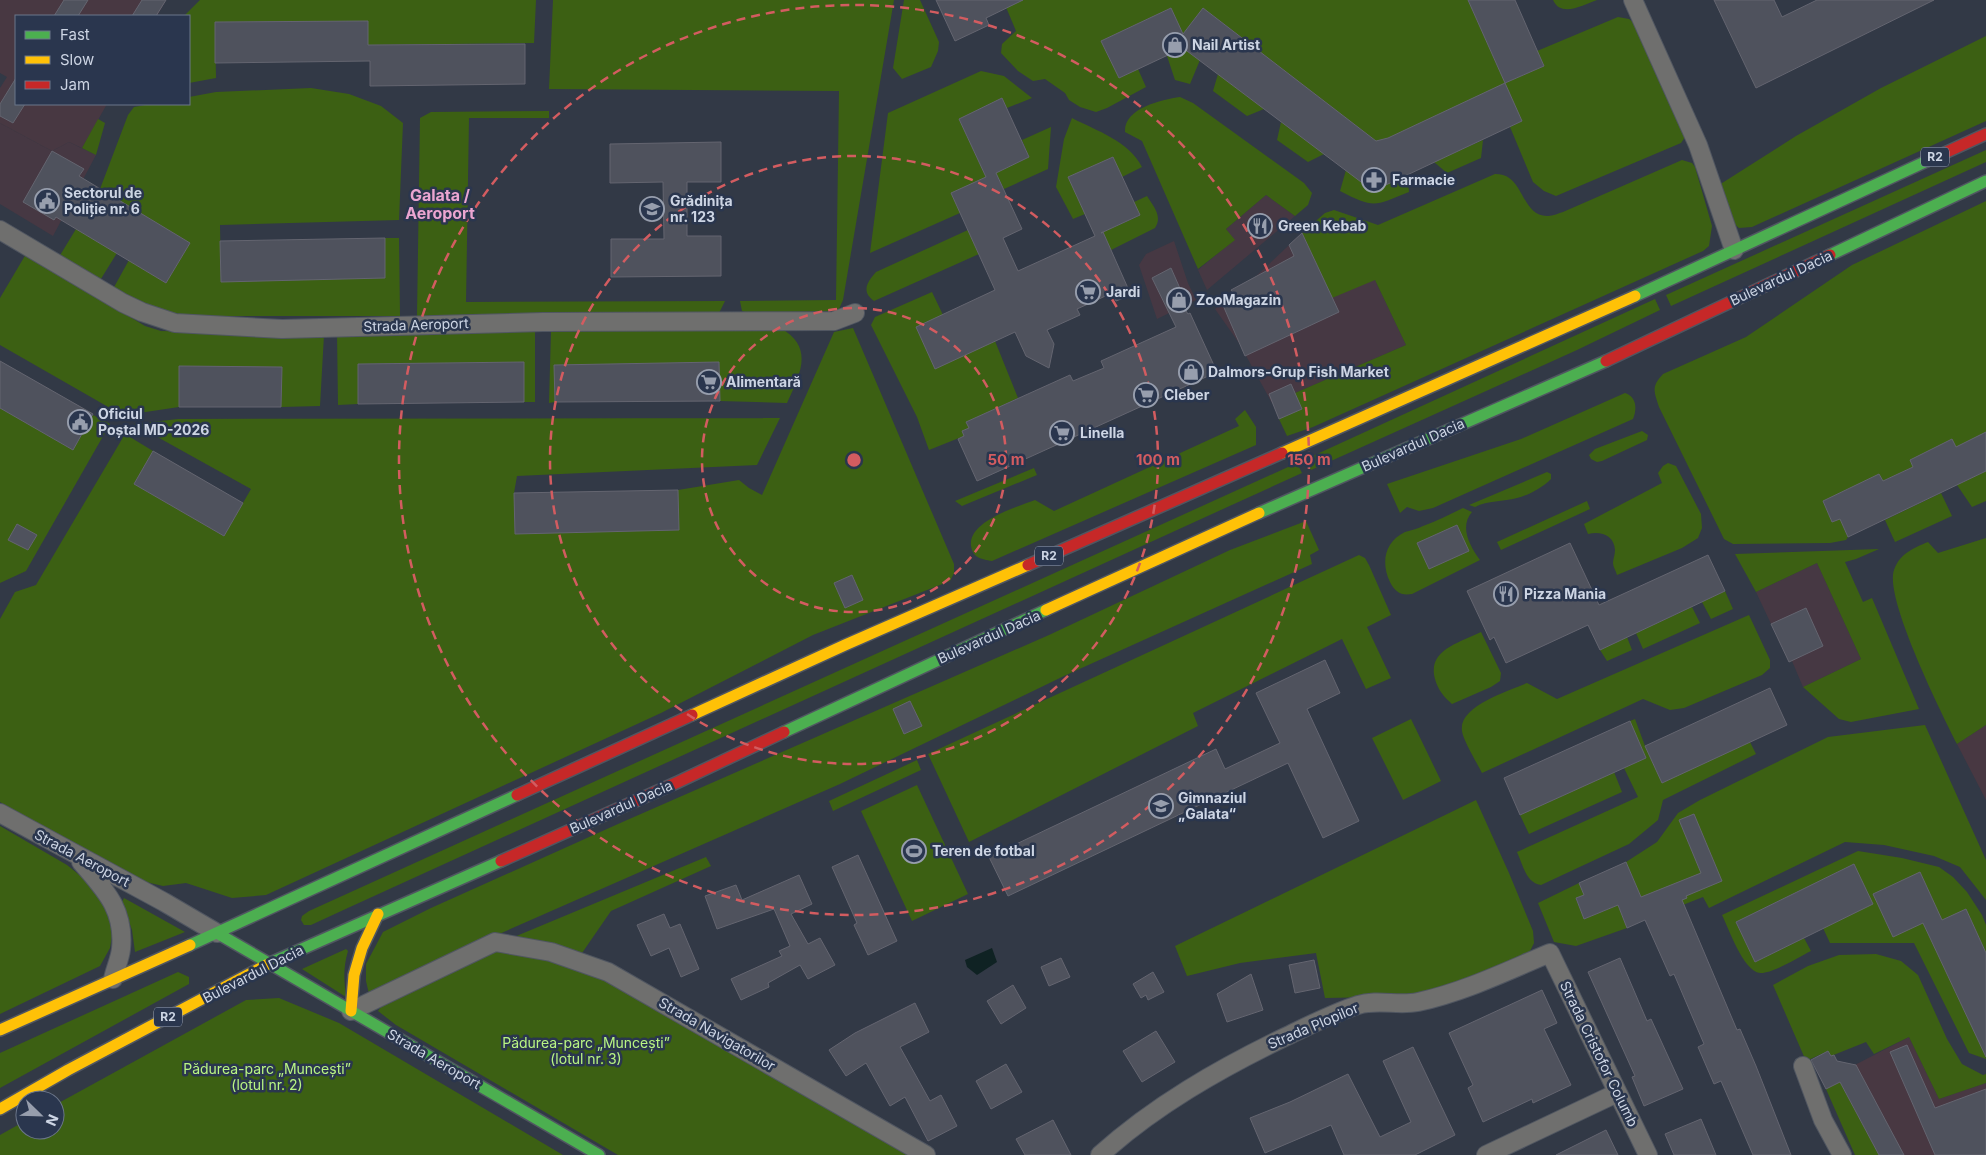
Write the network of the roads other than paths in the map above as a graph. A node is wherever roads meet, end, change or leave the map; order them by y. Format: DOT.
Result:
graph roads {
  1 [pos="1633,0"];
  2 [pos="1986,134"];
  3 [pos="1986,182"];
  4 [pos="0,230"];
  5 [pos="1734,250"];
  6 [pos="854,313"];
  7 [pos="0,813"];
  8 [pos="75,854"];
  9 [pos="378,914"];
  10 [pos="217,933"];
  11 [pos="1550,953"];
  12 [pos="269,964"];
  13 [pos="112,979"];
  14 [pos="352,1011"];
  15 [pos="0,1030"];
  16 [pos="1803,1066"];
  17 [pos="1617,1093"];
  18 [pos="0,1109"];
  19 [pos="599,1155"];
  20 [pos="926,1155"];
  21 [pos="1100,1155"];
  22 [pos="1486,1155"];
  23 [pos="1648,1155"];
  24 [pos="1842,1155"];
  1 -- 5 [label="street"];
  2 -- 5 [label="main road, R2"];
  3 -- 9 [label="main road, Bulevardul Dacia / R2"];
  4 -- 6 [label="street, Strada Aeroport"];
  5 -- 10 [label="main road, R2"];
  7 -- 8 [label="street, Strada Aeroport"];
  8 -- 10 [label="street, Strada Aeroport"];
  8 -- 13 [label="street"];
  9 -- 12 [label="main road, Bulevardul Dacia / R2"];
  9 -- 14 [label="main road"];
  10 -- 12 [label="main road, Strada Aeroport"];
  10 -- 13 [label="main road, R2"];
  11 -- 17 [label="street, Strada Cristofor Columb"];
  11 -- 21 [label="street, Strada Plopilor"];
  12 -- 14 [label="main road, Strada Aeroport"];
  12 -- 18 [label="main road, Bulevardul Dacia / R2"];
  13 -- 15 [label="main road, R2"];
  14 -- 19 [label="main road, Strada Aeroport"];
  14 -- 20 [label="street, Strada Navigatorilor"];
  16 -- 24 [label="street"];
  17 -- 22 [label="street"];
  17 -- 23 [label="street, Strada Cristofor Columb"];
}
